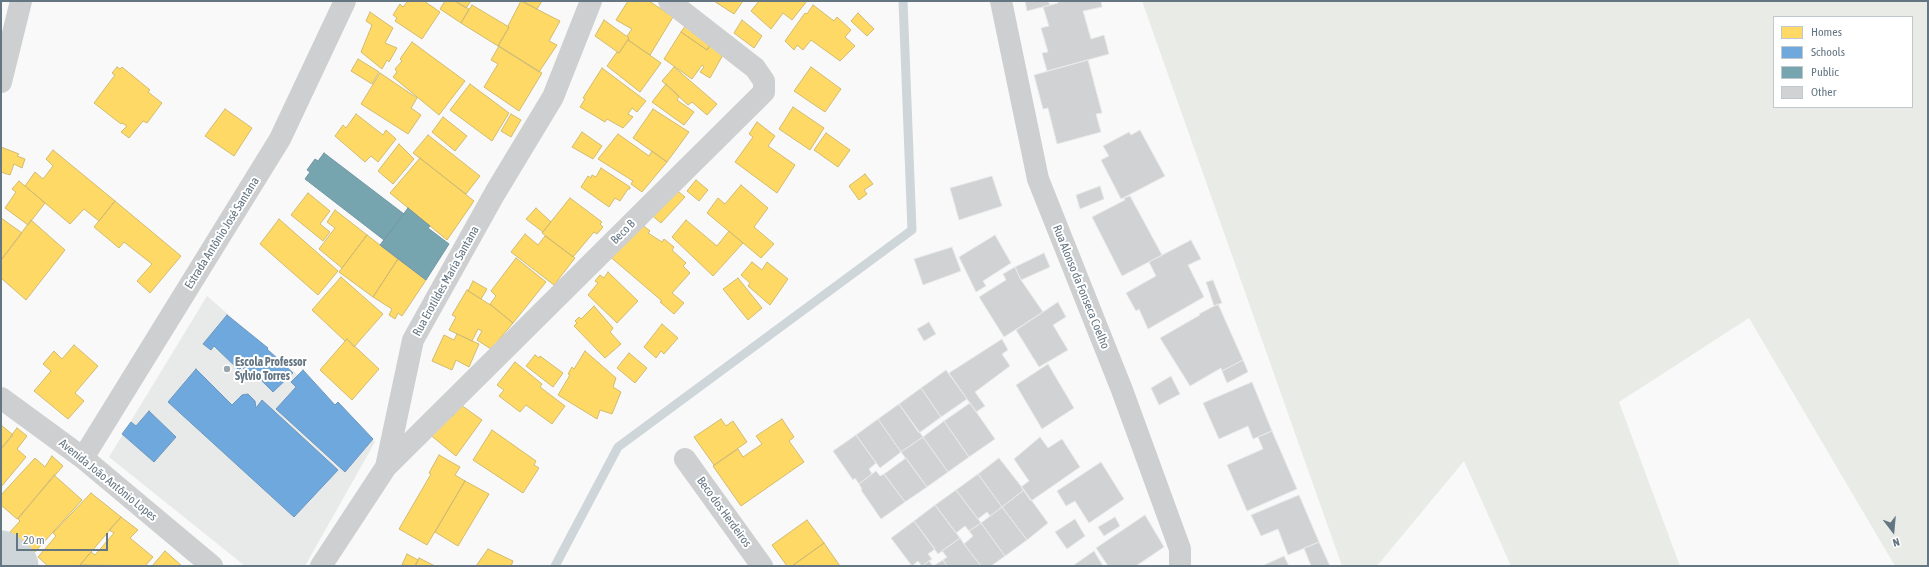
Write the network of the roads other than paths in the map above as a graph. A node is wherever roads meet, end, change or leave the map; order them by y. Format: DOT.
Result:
graph roads {
  1 [pos="21,1"];
  2 [pos="345,1"];
  3 [pos="591,1"];
  4 [pos="669,1"];
  5 [pos="1001,1"];
  6 [pos="1,82"];
  7 [pos="1,398"];
  8 [pos="83,458"];
  9 [pos="685,459"];
  10 [pos="386,467"];
  11 [pos="212,566"];
  12 [pos="321,566"];
  13 [pos="762,566"];
  14 [pos="1180,566"];
  1 -- 6 [label="street"];
  2 -- 8 [label="street, Estrada Antônio José Santana"];
  3 -- 10 [label="street, Rua Erotildes Maria Santana"];
  4 -- 10 [label="street, Beco B"];
  5 -- 14 [label="street, Rua Alonso da Fonseca Coelho"];
  7 -- 8 [label="street, Avenida João Antônio Lopes"];
  8 -- 11 [label="street, Avenida João Antônio Lopes"];
  9 -- 13 [label="street, Beco dos Herdeiros"];
  10 -- 12 [label="street, Rua Erotildes Maria Santana"];
}
